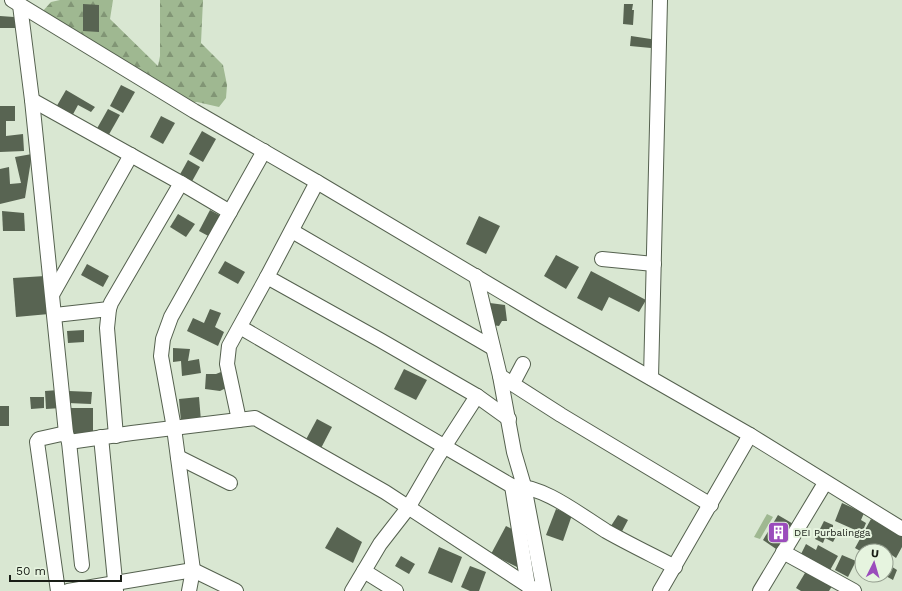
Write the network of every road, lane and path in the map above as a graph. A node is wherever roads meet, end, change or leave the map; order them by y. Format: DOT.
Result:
graph roads {
  1 [pos="660,0"];
  2 [pos="16,2"];
  3 [pos="32,100"];
  4 [pos="264,151"];
  5 [pos="131,156"];
  6 [pos="317,182"];
  7 [pos="181,183"];
  8 [pos="230,212"];
  9 [pos="292,231"];
  10 [pos="602,259"];
  11 [pos="654,264"];
  12 [pos="476,276"];
  13 [pos="267,277"];
  14 [pos="52,293"];
  15 [pos="109,310"];
  16 [pos="55,315"];
  17 [pos="240,327"];
  18 [pos="493,348"];
  19 [pos="523,364"];
  20 [pos="500,376"];
  21 [pos="651,378"];
  22 [pos="513,383"];
  23 [pos="476,396"];
  24 [pos="504,416"];
  25 [pos="239,420"];
  26 [pos="174,428"];
  27 [pos="750,435"];
  28 [pos="116,436"];
  29 [pos="101,437"];
  30 [pos="68,438"];
  31 [pos="445,446"];
  32 [pos="178,457"];
  33 [pos="230,483"];
  34 [pos="825,483"];
  35 [pos="517,486"];
  36 [pos="711,505"];
  37 [pos="408,508"];
  38 [pos="902,529"];
  39 [pos="783,552"];
  40 [pos="82,565"];
  41 [pos="675,567"];
  42 [pos="193,570"];
  43 [pos="364,571"];
  44 [pos="116,587"];
  45 [pos="534,589"];
  46 [pos="58,591"];
  47 [pos="68,591"];
  48 [pos="189,591"];
  49 [pos="236,591"];
  50 [pos="352,591"];
  51 [pos="396,591"];
  52 [pos="660,591"];
  53 [pos="760,591"];
  54 [pos="854,591"];
  1 -- 11 [label="street"];
  2 -- 3 [label="street"];
  2 -- 4 [label="street"];
  3 -- 5 [label="street"];
  3 -- 14 [label="street"];
  4 -- 6 [label="street"];
  4 -- 8 [label="street"];
  5 -- 7 [label="street"];
  5 -- 14 [label="street"];
  6 -- 9 [label="street"];
  6 -- 12 [label="street"];
  7 -- 8 [label="street"];
  7 -- 15 [label="street"];
  8 -- 26 [label="street"];
  9 -- 13 [label="street"];
  9 -- 18 [label="street"];
  10 -- 11 [label="street"];
  11 -- 21 [label="street"];
  12 -- 18 [label="street"];
  12 -- 21 [label="street"];
  13 -- 17 [label="street"];
  13 -- 23 [label="street"];
  14 -- 16 [label="street"];
  15 -- 16 [label="street"];
  15 -- 28 [label="street"];
  16 -- 30 [label="street"];
  17 -- 25 [label="street"];
  17 -- 31 [label="street"];
  18 -- 20 [label="street"];
  19 -- 22 [label="street"];
  20 -- 22 [label="street"];
  20 -- 24 [label="street"];
  21 -- 27 [label="street"];
  22 -- 36 [label="street"];
  23 -- 24 [label="street"];
  23 -- 31 [label="street"];
  24 -- 35 [label="street"];
  25 -- 26 [label="street"];
  25 -- 37 [label="street"];
  26 -- 28 [label="street"];
  26 -- 32 [label="street"];
  27 -- 34 [label="street"];
  27 -- 36 [label="street"];
  28 -- 29 [label="street"];
  29 -- 30 [label="street"];
  29 -- 44 [label="street"];
  30 -- 40 [label="street"];
  30 -- 46 [label="street"];
  31 -- 35 [label="street"];
  31 -- 37 [label="street"];
  32 -- 33 [label="street"];
  32 -- 42 [label="street"];
  34 -- 38 [label="street"];
  34 -- 39 [label="street"];
  35 -- 41 [label="street"];
  35 -- 45 [label="street"];
  36 -- 41 [label="street"];
  37 -- 43 [label="street"];
  37 -- 45 [label="street"];
  39 -- 53 [label="street"];
  39 -- 54 [label="street"];
  41 -- 52 [label="street"];
  42 -- 44 [label="street"];
  42 -- 48 [label="street"];
  42 -- 49 [label="street"];
  43 -- 50 [label="street"];
  43 -- 51 [label="street"];
  44 -- 47 [label="street"];
}
